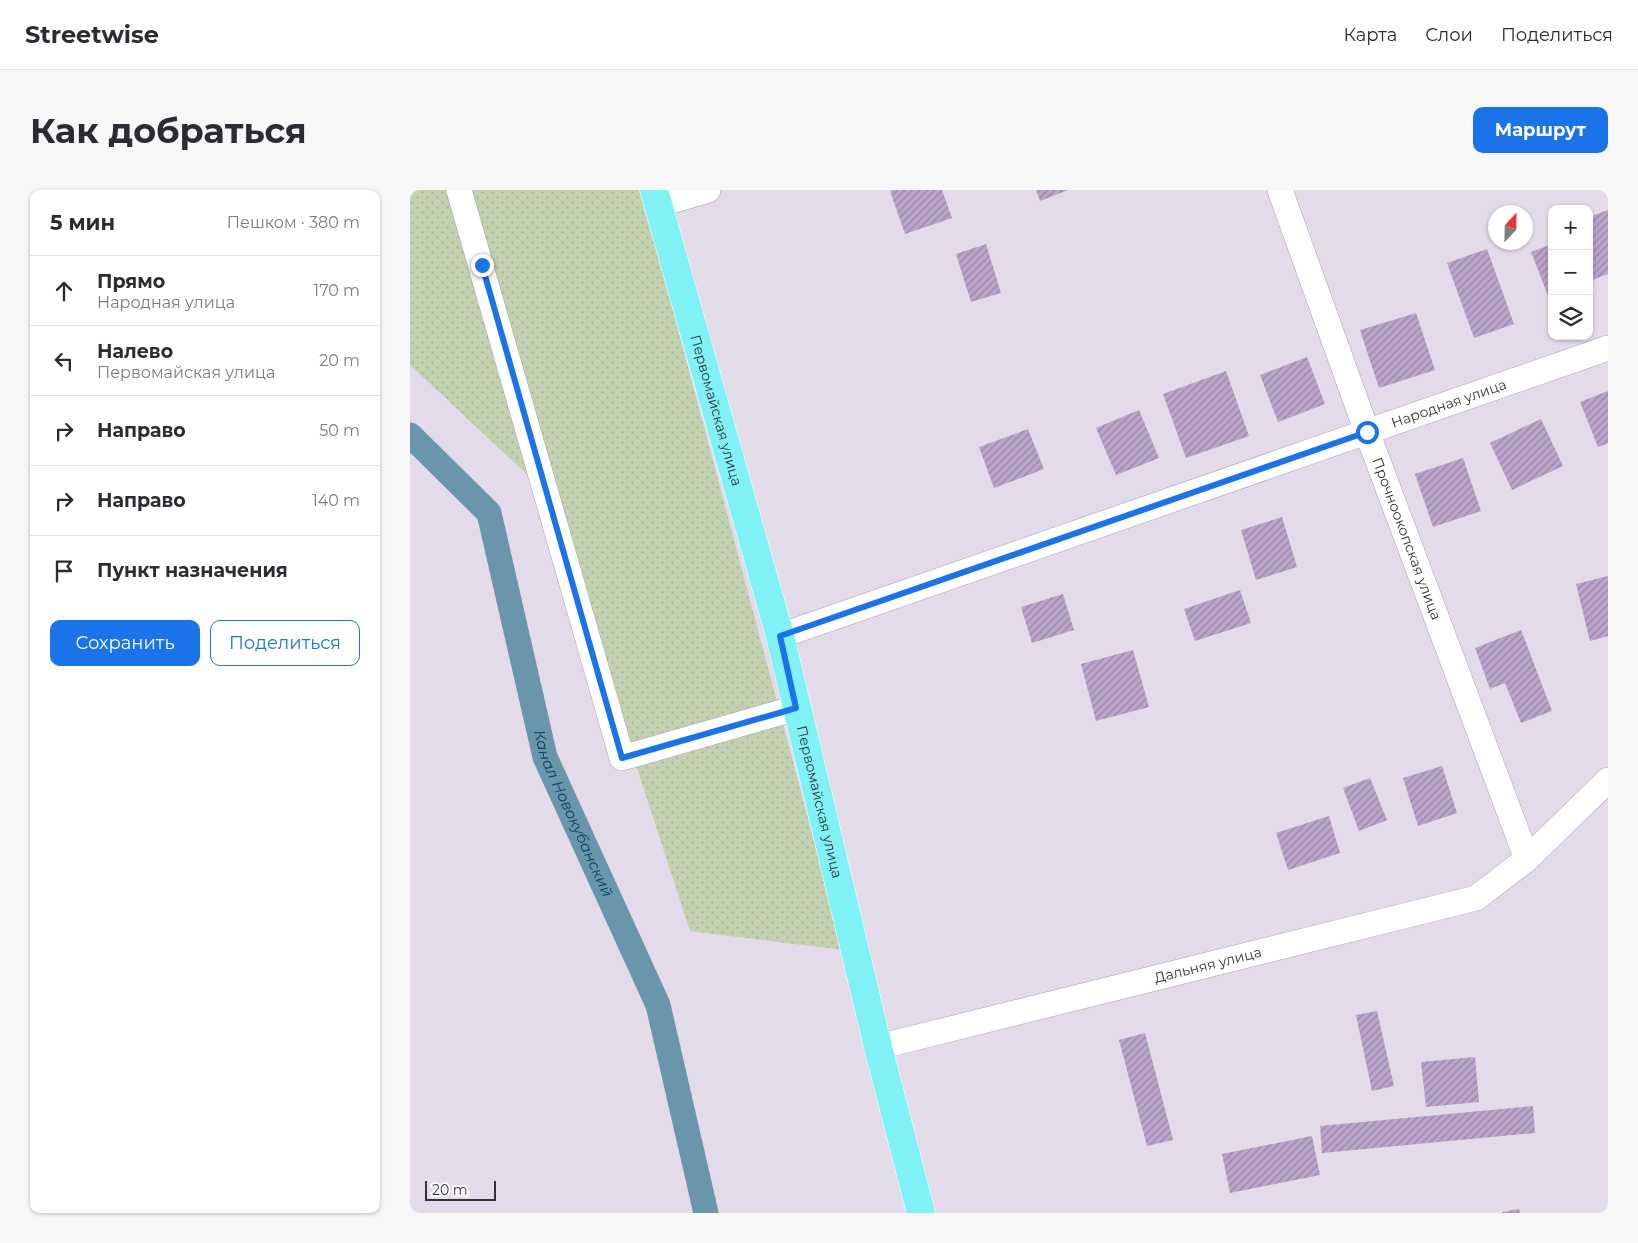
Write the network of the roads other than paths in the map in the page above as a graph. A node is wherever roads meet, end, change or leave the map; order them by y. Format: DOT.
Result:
graph roads {
  1 [pos="459,190"];
  2 [pos="708,190"];
  3 [pos="1280,190"];
  4 [pos="656,198"];
  5 [pos="1608,348"];
  6 [pos="1367,432"];
  7 [pos="780,636"];
  8 [pos="796,708"];
  9 [pos="1608,780"];
  10 [pos="1527,858"];
  11 [pos="878,1047"];
  12 [pos="921,1213"];
  1 -- 8 [label="street"];
  2 -- 4 [label="street"];
  3 -- 6 [label="street, Прочноокопская улица"];
  4 -- 7 [label="main road, Первомайская улица"];
  5 -- 6 [label="street, Народная улица"];
  6 -- 7 [label="street, Народная улица"];
  6 -- 10 [label="street, Прочноокопская улица"];
  7 -- 8 [label="main road, Первомайская улица"];
  8 -- 11 [label="main road, Первомайская улица"];
  9 -- 10 [label="street, Дальняя улица"];
  10 -- 11 [label="street, Дальняя улица"];
  11 -- 12 [label="main road, Первомайская улица"];
}
